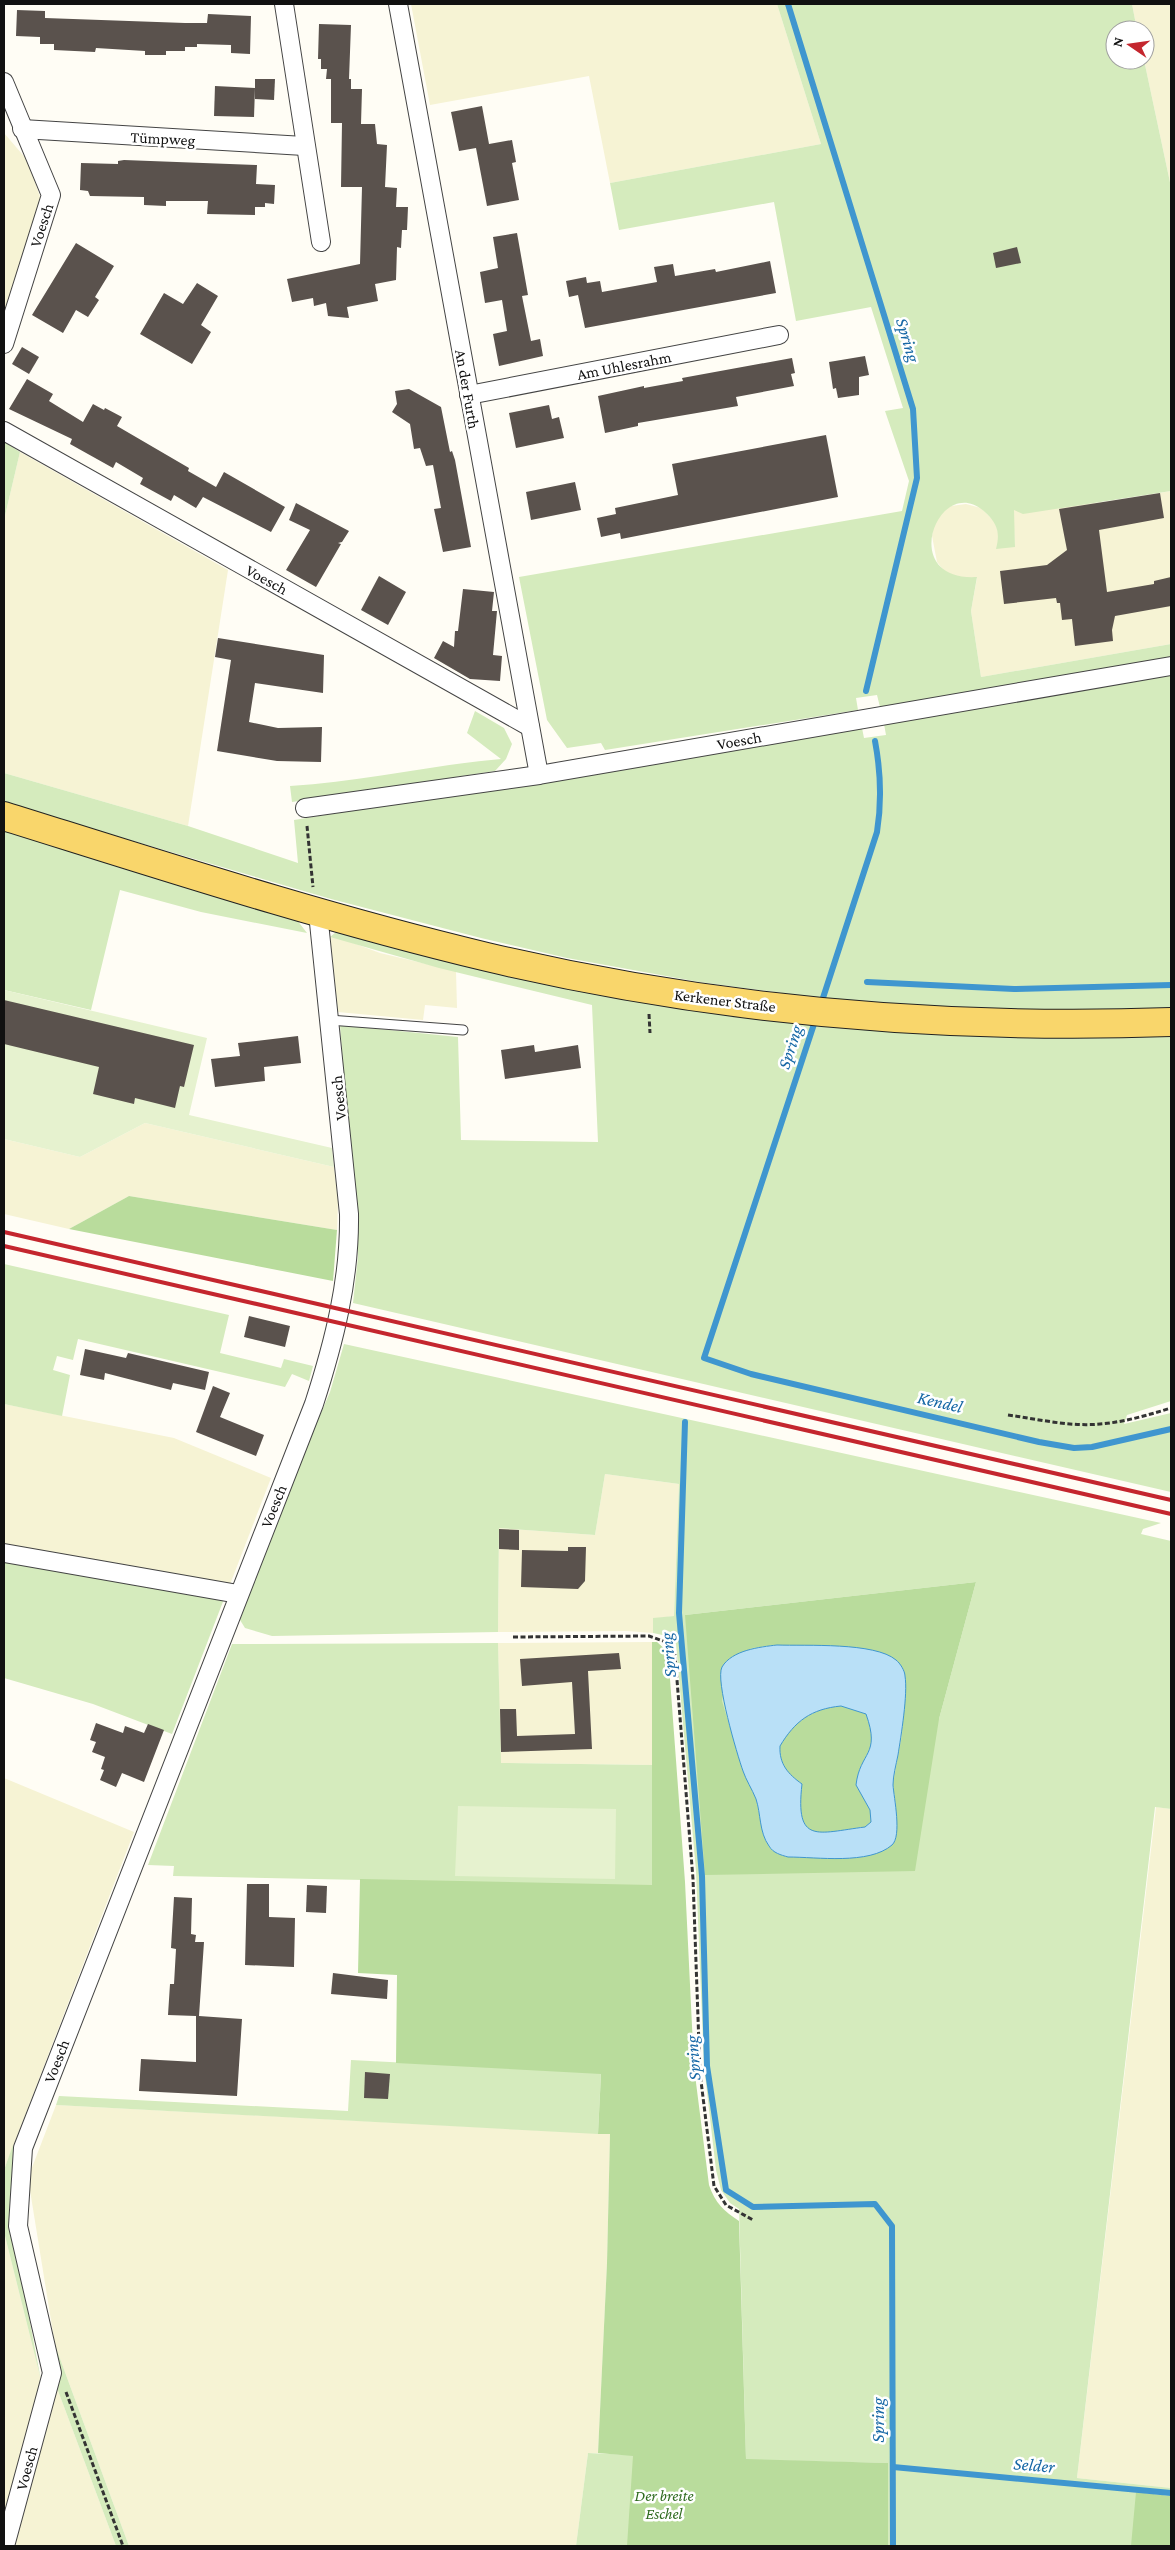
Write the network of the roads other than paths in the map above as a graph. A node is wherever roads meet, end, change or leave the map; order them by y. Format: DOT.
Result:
graph roads {
  1 [pos="284,4"];
  2 [pos="398,4"];
  3 [pos="4,82"];
  4 [pos="22,129"];
  5 [pos="304,146"];
  6 [pos="321,242"];
  7 [pos="779,336"];
  8 [pos="4,344"];
  9 [pos="469,395"];
  10 [pos="4,431"];
  11 [pos="1171,666"];
  12 [pos="530,727"];
  13 [pos="539,775"];
  14 [pos="306,808"];
  15 [pos="4,816"];
  16 [pos="318,913"];
  17 [pos="329,1020"];
  18 [pos="1171,1022"];
  19 [pos="463,1030"];
  20 [pos="4,1553"];
  21 [pos="238,1594"];
  22 [pos="5,2546"];
  1 -- 5 [label="street"];
  2 -- 9 [label="street, An der Furth"];
  3 -- 4 [label="street, Voesch"];
  4 -- 5 [label="street, Tümpweg"];
  4 -- 8 [label="street, Voesch"];
  5 -- 6 [label="street"];
  7 -- 9 [label="street, Am Uhlesrahm"];
  9 -- 12 [label="street, An der Furth"];
  10 -- 12 [label="street, Voesch"];
  11 -- 13 [label="street, Voesch"];
  12 -- 13 [label="street, An der Furth"];
  13 -- 14 [label="street, Voesch"];
  15 -- 16 [label="main road"];
  16 -- 17 [label="street, Voesch"];
  16 -- 18 [label="main road, Kerkener Straße"];
  17 -- 19 [label="lane"];
  17 -- 21 [label="street, Voesch"];
  20 -- 21 [label="street"];
  21 -- 22 [label="street, Voesch"];
}
